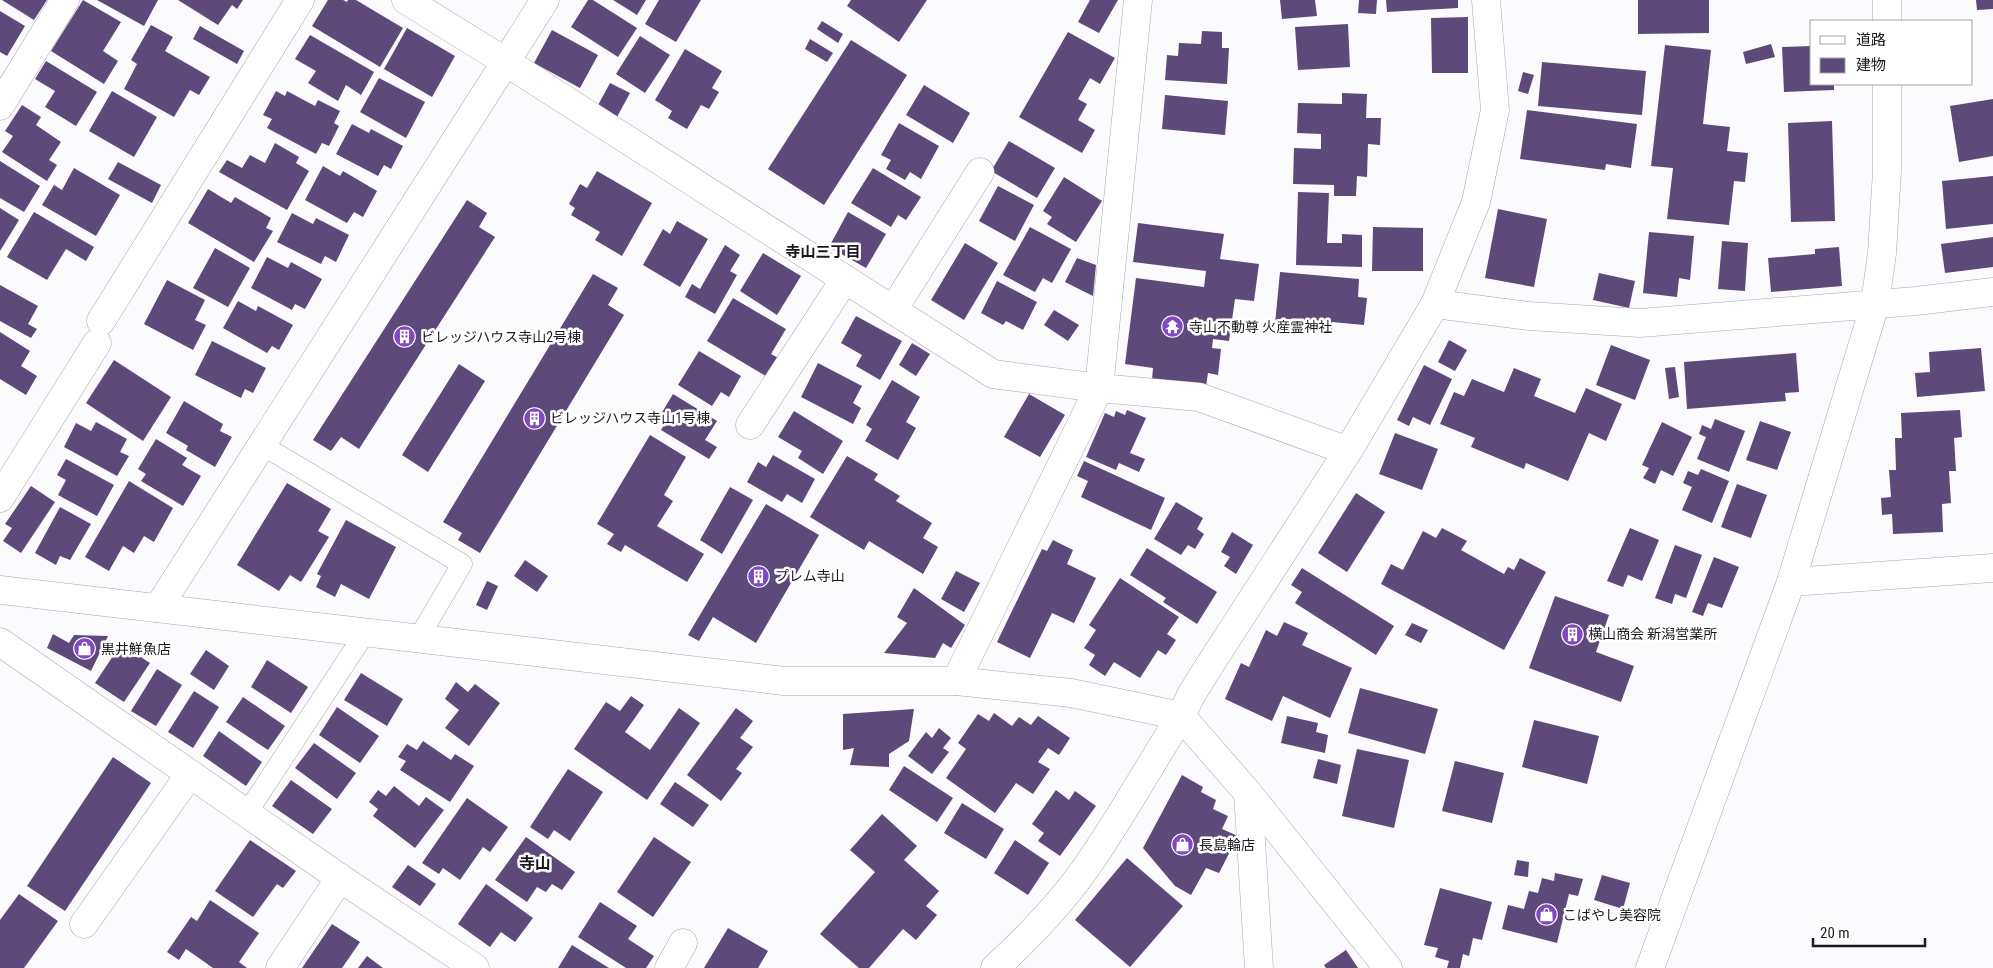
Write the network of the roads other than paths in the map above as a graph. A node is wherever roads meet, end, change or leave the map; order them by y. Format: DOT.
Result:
graph roads {
  1 [pos="66,0"];
  2 [pos="300,0"];
  3 [pos="406,0"];
  4 [pos="545,0"];
  5 [pos="1138,0"];
  6 [pos="1486,0"];
  7 [pos="1887,0"];
  8 [pos="1887,20"];
  9 [pos="506,62"];
  10 [pos="1887,85"];
  11 [pos="0,106"];
  12 [pos="980,172"];
  13 [pos="845,279"];
  14 [pos="1993,292"];
  15 [pos="1435,304"];
  16 [pos="1875,304"];
  17 [pos="893,310"];
  18 [pos="1099,388"];
  19 [pos="750,425"];
  20 [pos="262,444"];
  21 [pos="1348,451"];
  22 [pos="0,498"];
  23 [pos="1993,568"];
  24 [pos="1791,582"];
  25 [pos="0,590"];
  26 [pos="158,608"];
  27 [pos="365,633"];
  28 [pos="418,639"];
  29 [pos="0,642"];
  30 [pos="956,681"];
  31 [pos="1181,716"];
  32 [pos="190,774"];
  33 [pos="1248,792"];
  34 [pos="247,813"];
  35 [pos="340,878"];
  36 [pos="84,924"];
  37 [pos="684,943"];
  38 [pos="280,968"];
  39 [pos="476,968"];
  40 [pos="669,968"];
  41 [pos="995,968"];
  42 [pos="1259,968"];
  43 [pos="1388,968"];
  44 [pos="1650,968"];
  1 -- 11 [label="street"];
  2 -- 22 [label="street"];
  3 -- 9 [label="street"];
  4 -- 9 [label="street"];
  5 -- 18 [label="street"];
  6 -- 15 [label="street"];
  7 -- 8 [label="street"];
  9 -- 13 [label="street"];
  9 -- 20 [label="street"];
  10 -- 16 [label="street"];
  12 -- 17 [label="street"];
  13 -- 17 [label="street"];
  13 -- 19 [label="street"];
  14 -- 16 [label="street"];
  15 -- 16 [label="street"];
  15 -- 21 [label="street"];
  16 -- 24 [label="street"];
  17 -- 18 [label="street"];
  18 -- 21 [label="street"];
  18 -- 30 [label="street"];
  20 -- 26 [label="street"];
  20 -- 28 [label="lane"];
  21 -- 31 [label="street"];
  23 -- 24 [label="street"];
  24 -- 44 [label="street"];
  25 -- 26 [label="street"];
  26 -- 27 [label="street"];
  27 -- 28 [label="street"];
  27 -- 34 [label="lane"];
  28 -- 30 [label="street"];
  29 -- 32 [label="street"];
  30 -- 31 [label="street"];
  31 -- 33 [label="street"];
  31 -- 41 [label="street"];
  32 -- 34 [label="street"];
  32 -- 36 [label="street"];
  33 -- 42 [label="street"];
  33 -- 43 [label="street"];
  34 -- 35 [label="street"];
  35 -- 38 [label="street"];
  35 -- 39 [label="street"];
  37 -- 40 [label="street"];
}
